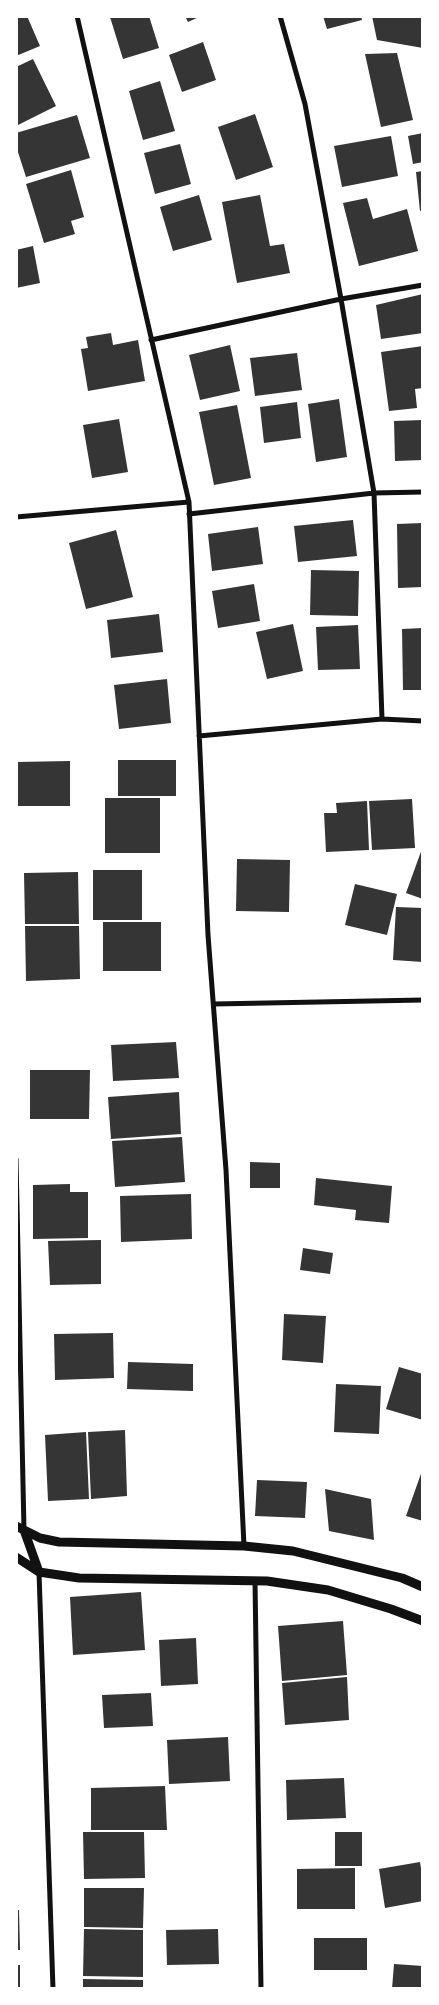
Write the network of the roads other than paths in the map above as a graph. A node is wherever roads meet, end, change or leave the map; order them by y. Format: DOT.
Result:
graph roads {
  1 [pos="77,16"];
  2 [pos="280,16"];
  3 [pos="423,284"];
  4 [pos="341,299"];
  5 [pos="151,340"];
  6 [pos="423,492"];
  7 [pos="374,493"];
  8 [pos="189,502"];
  9 [pos="190,514"];
  10 [pos="16,517"];
  11 [pos="382,720"];
  12 [pos="423,721"];
  13 [pos="200,736"];
  14 [pos="423,1000"];
  15 [pos="214,1004"];
  16 [pos="16,1159"];
  17 [pos="20,1528"];
  18 [pos="244,1546"];
  19 [pos="16,1558"];
  20 [pos="39,1572"];
  21 [pos="255,1581"];
  22 [pos="423,1587"];
  23 [pos="423,1622"];
  24 [pos="54,1989"];
  25 [pos="261,1989"];
  1 -- 5 [label="street"];
  2 -- 4 [label="street"];
  3 -- 4 [label="street"];
  4 -- 5 [label="street"];
  4 -- 7 [label="street"];
  5 -- 8 [label="street"];
  6 -- 7 [label="street"];
  7 -- 9 [label="street"];
  7 -- 11 [label="street"];
  8 -- 9 [label="street"];
  8 -- 10 [label="street"];
  9 -- 13 [label="street"];
  11 -- 12 [label="street"];
  11 -- 13 [label="street"];
  13 -- 15 [label="street"];
  14 -- 15 [label="street"];
  15 -- 18 [label="street"];
  16 -- 17 [label="street"];
  17 -- 18 [label="street"];
  17 -- 20 [label="street"];
  18 -- 22 [label="street"];
  19 -- 20 [label="street"];
  20 -- 21 [label="street"];
  20 -- 24 [label="street"];
  21 -- 23 [label="street"];
  21 -- 25 [label="street"];
}
